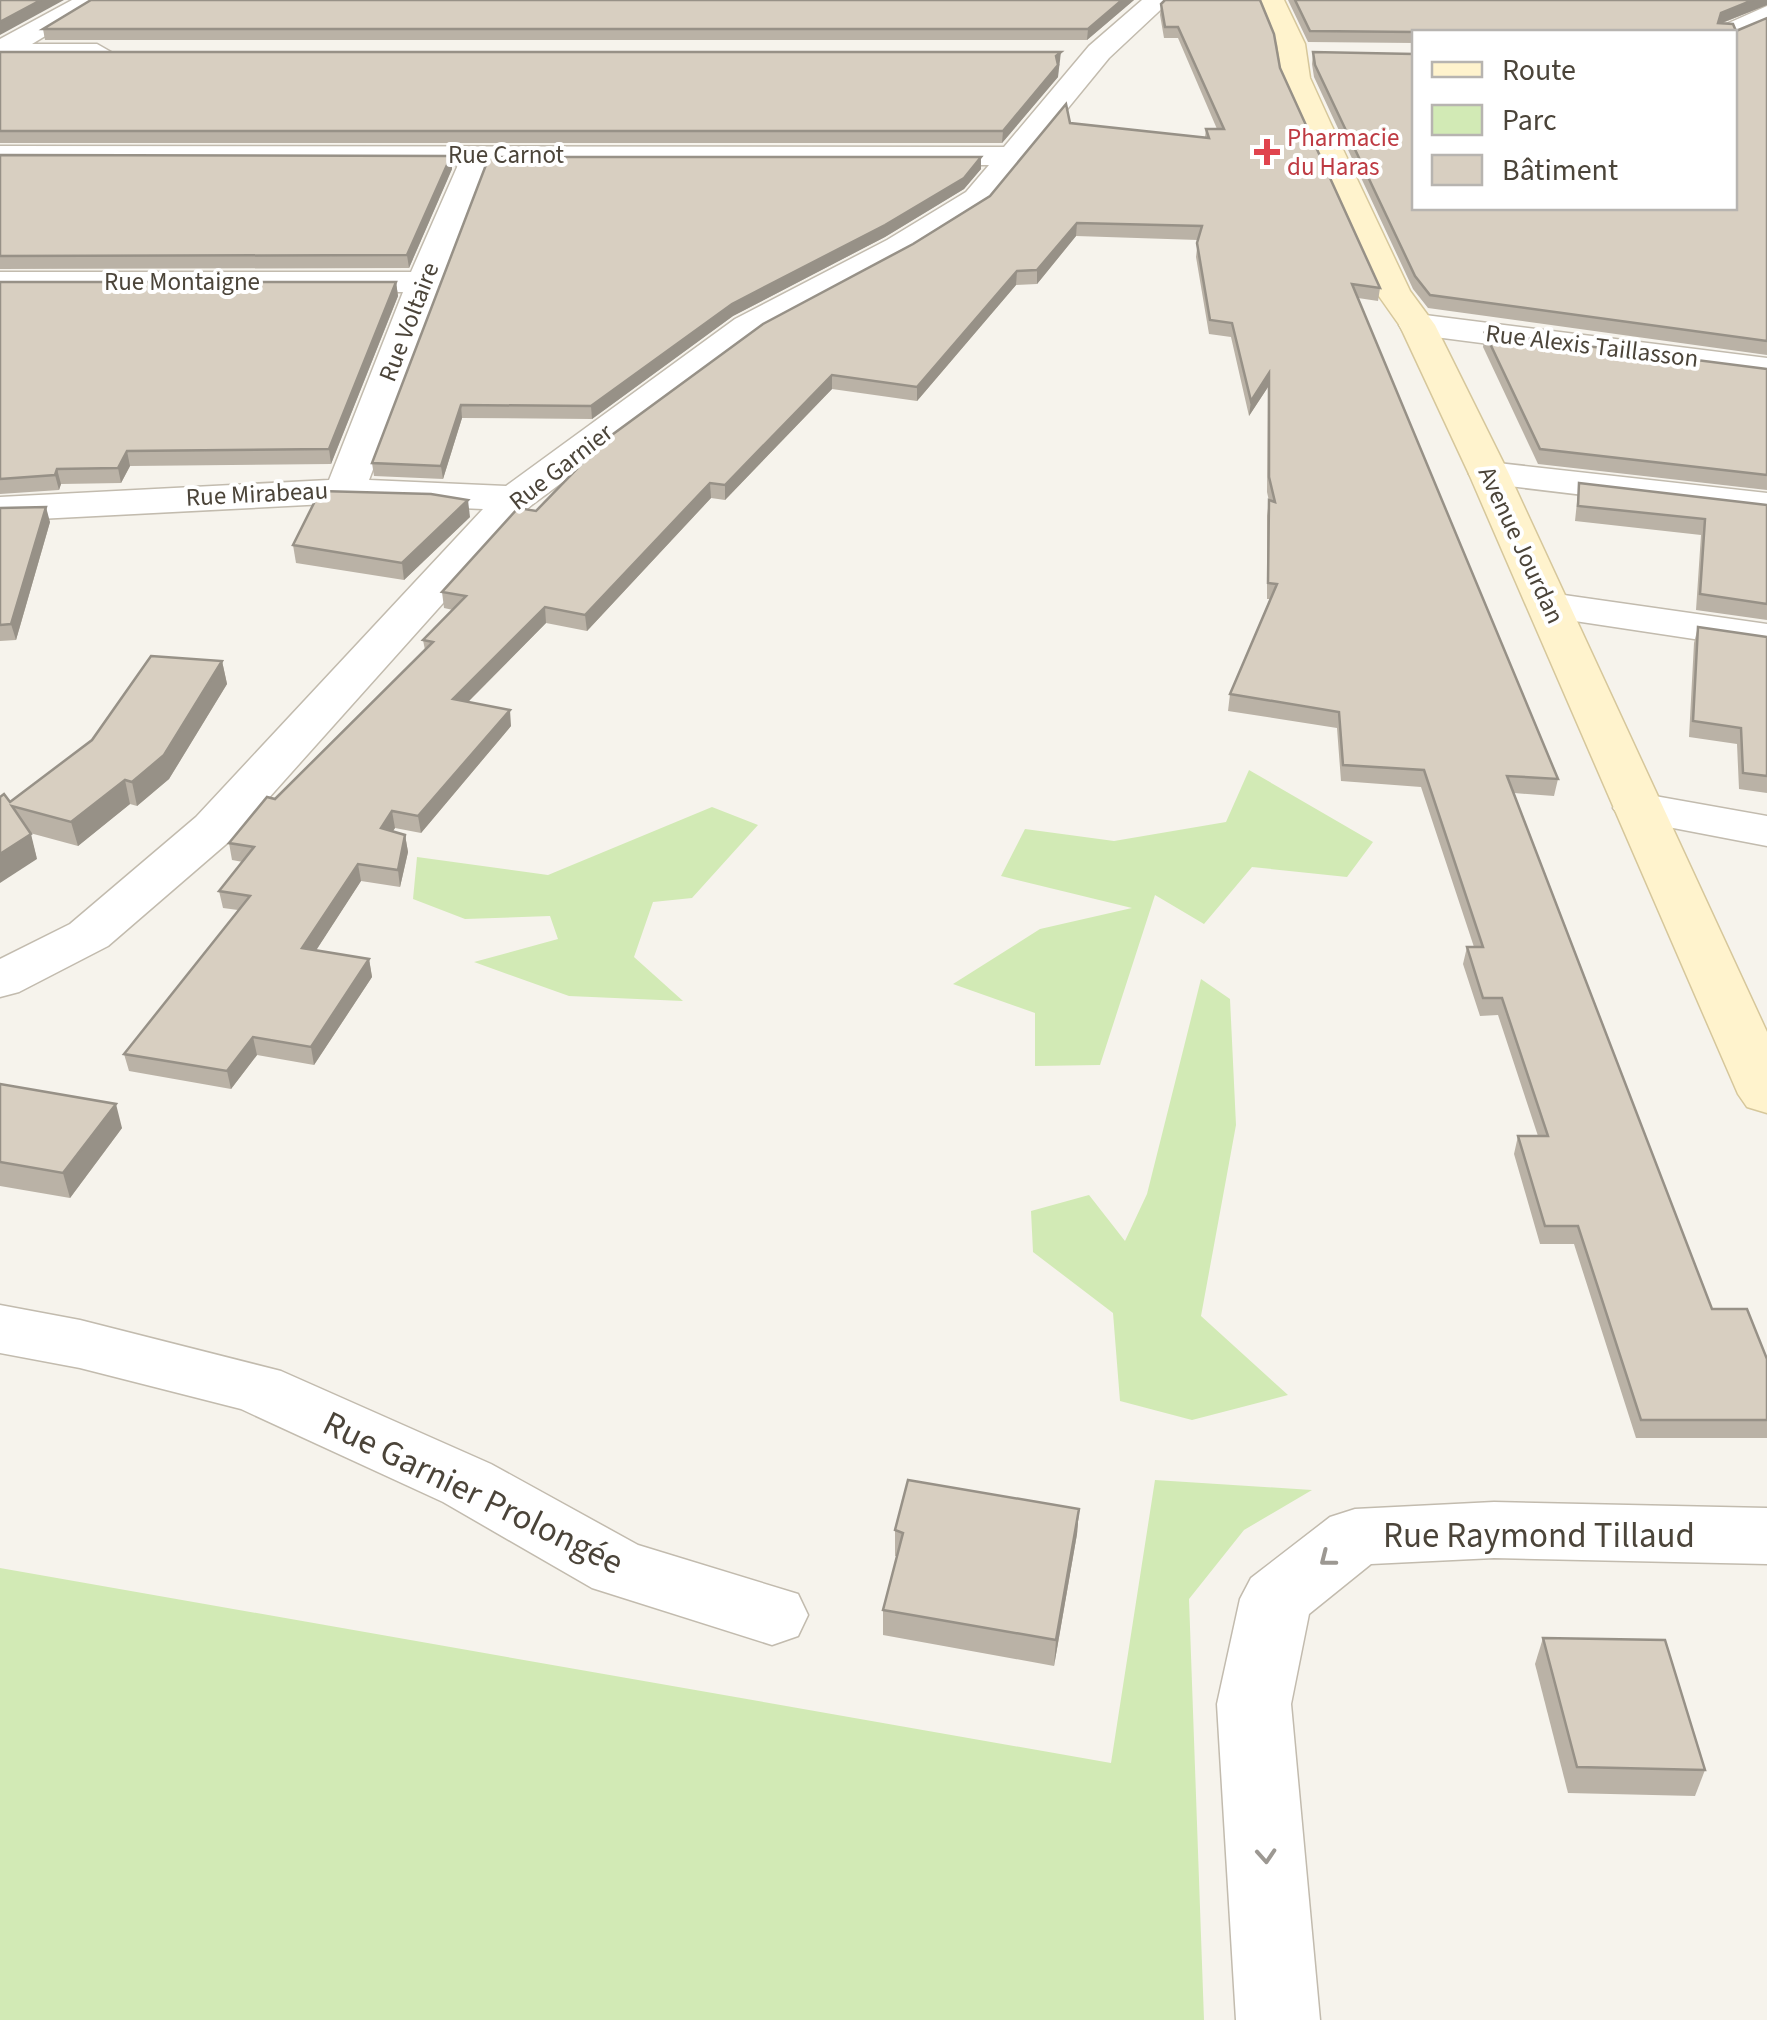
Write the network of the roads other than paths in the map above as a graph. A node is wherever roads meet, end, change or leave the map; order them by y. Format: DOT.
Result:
graph roads {
  1 [pos="92,0"];
  2 [pos="1158,0"];
  3 [pos="1271,0"];
  4 [pos="1767,14"];
  5 [pos="1736,30"];
  6 [pos="0,51"];
  7 [pos="120,52"];
  8 [pos="1059,52"];
  9 [pos="1099,52"];
  10 [pos="477,155"];
  11 [pos="0,156"];
  12 [pos="1013,156"];
  13 [pos="0,282"];
  14 [pos="424,282"];
  15 [pos="1417,325"];
  16 [pos="1767,369"];
  17 [pos="1488,474"];
  18 [pos="345,490"];
  19 [pos="515,498"];
  20 [pos="1767,506"];
  21 [pos="0,508"];
  22 [pos="1550,606"];
  23 [pos="1767,637"];
  24 [pos="1638,808"];
  25 [pos="1767,831"];
  26 [pos="0,980"];
  27 [pos="1767,1094"];
  28 [pos="0,1329"];
  29 [pos="1767,1536"];
  30 [pos="772,1615"];
  31 [pos="1278,2020"];
  1 -- 6 [label="street"];
  2 -- 9 [label="street, Rue Garnier"];
  3 -- 15 [label="main road, Avenue Jourdan"];
  4 -- 5 [label="street"];
  6 -- 7 [label="street"];
  8 -- 9 [label="street"];
  9 -- 12 [label="street, Rue Garnier"];
  10 -- 11 [label="street, Rue Carnot"];
  10 -- 12 [label="street, Rue Carnot"];
  10 -- 14 [label="street, Rue Voltaire"];
  12 -- 19 [label="street, Rue Garnier"];
  13 -- 14 [label="street, Rue Montaigne"];
  14 -- 18 [label="street, Rue Voltaire"];
  15 -- 16 [label="street, Rue Alexis Taillasson"];
  15 -- 17 [label="main road, Avenue Jourdan"];
  17 -- 20 [label="street"];
  17 -- 22 [label="main road, Avenue Jourdan"];
  18 -- 19 [label="street, Rue Mirabeau"];
  18 -- 21 [label="street, Rue Mirabeau"];
  19 -- 26 [label="street, Rue Garnier"];
  22 -- 23 [label="street"];
  22 -- 24 [label="main road, Avenue Jourdan"];
  24 -- 25 [label="street"];
  24 -- 27 [label="main road, Avenue Jourdan"];
  28 -- 30 [label="street, Rue Garnier Prolongée"];
  29 -- 31 [label="street, Rue Raymond Tillaud, one-way"];
}
